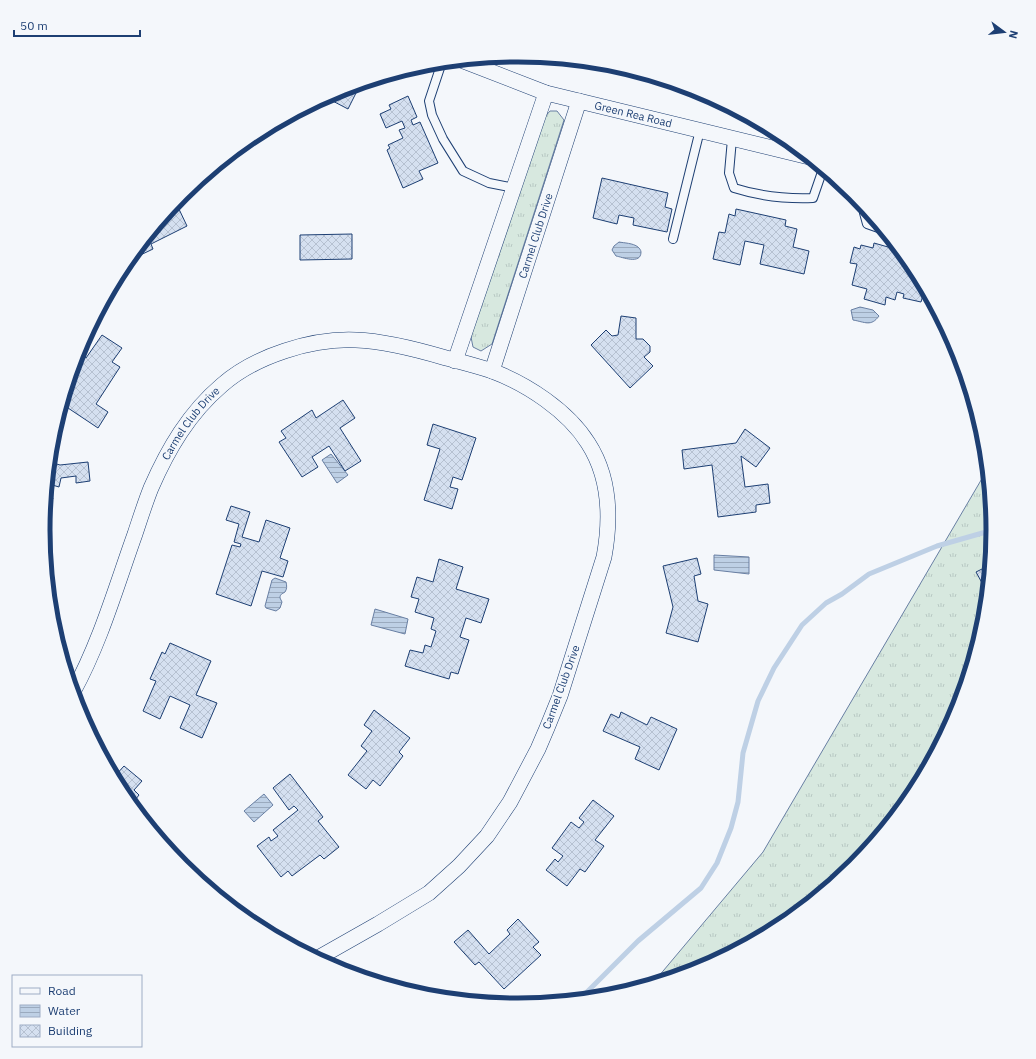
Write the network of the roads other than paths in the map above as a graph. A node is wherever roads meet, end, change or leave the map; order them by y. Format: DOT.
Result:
graph roads {
  1 [pos="473,64"];
  2 [pos="440,68"];
  3 [pos="546,93"];
  4 [pos="579,101"];
  5 [pos="700,130"];
  6 [pos="732,139"];
  7 [pos="798,154"];
  8 [pos="822,174"];
  9 [pos="514,188"];
  10 [pos="865,215"];
  11 [pos="874,227"];
  12 [pos="673,239"];
  13 [pos="455,361"];
  14 [pos="492,371"];
  15 [pos="77,685"];
  16 [pos="324,955"];
  1 -- 3 [label="street, Green Rea Road"];
  2 -- 9 [label="lane"];
  3 -- 4 [label="street, Green Rea Road"];
  3 -- 9 [label="street"];
  4 -- 5 [label="street, Green Rea Road"];
  4 -- 14 [label="street, Carmel Club Drive"];
  5 -- 6 [label="street, Green Rea Road"];
  5 -- 12 [label="lane"];
  6 -- 7 [label="street, Green Rea Road"];
  6 -- 8 [label="lane"];
  9 -- 13 [label="street"];
  10 -- 11 [label="lane"];
  13 -- 14 [label="street, Carmel Club Drive"];
  13 -- 15 [label="street, Carmel Club Drive"];
  14 -- 16 [label="street, Carmel Club Drive"];
}
